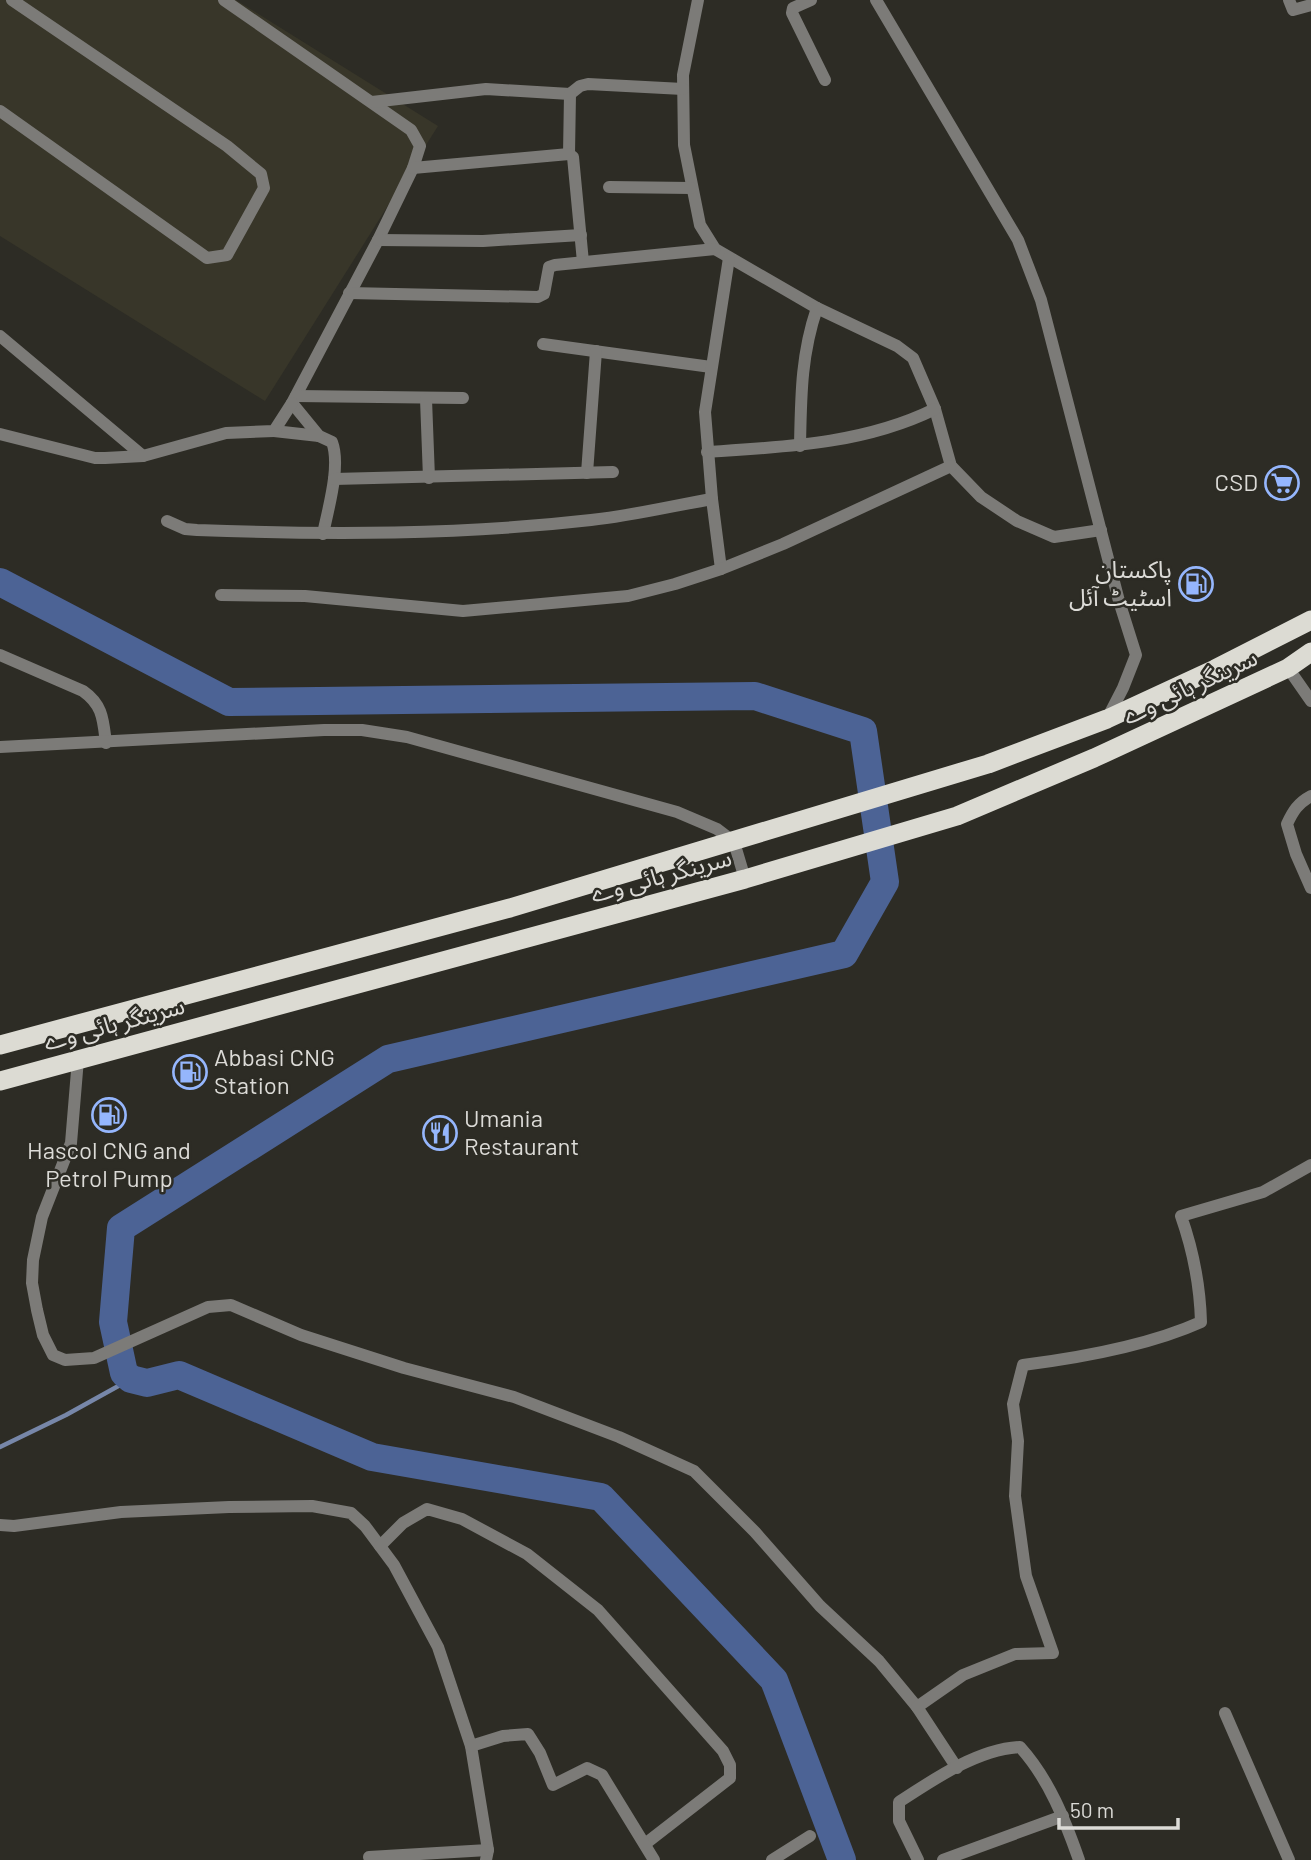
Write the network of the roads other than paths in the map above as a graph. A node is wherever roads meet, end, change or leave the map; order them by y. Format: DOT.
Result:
graph roads {
  1 [pos="12,0"];
  2 [pos="224,0"];
  3 [pos="698,0"];
  4 [pos="811,0"];
  5 [pos="876,0"];
  6 [pos="1289,0"];
  7 [pos="1311,5"];
  8 [pos="825,80"];
  9 [pos="683,89"];
  10 [pos="570,94"];
  11 [pos="372,102"];
  12 [pos="0,111"];
  13 [pos="569,154"];
  14 [pos="413,168"];
  15 [pos="609,187"];
  16 [pos="691,188"];
  17 [pos="581,235"];
  18 [pos="378,240"];
  19 [pos="715,248"];
  20 [pos="729,258"];
  21 [pos="583,262"];
  22 [pos="349,293"];
  23 [pos="817,308"];
  24 [pos="0,337"];
  25 [pos="543,344"];
  26 [pos="596,351"];
  27 [pos="711,367"];
  28 [pos="463,398"];
  29 [pos="426,399"];
  30 [pos="294,400"];
  31 [pos="935,410"];
  32 [pos="274,431"];
  33 [pos="0,434"];
  34 [pos="319,436"];
  35 [pos="800,446"];
  36 [pos="707,453"];
  37 [pos="143,456"];
  38 [pos="951,466"];
  39 [pos="613,472"];
  40 [pos="587,473"];
  41 [pos="429,478"];
  42 [pos="334,479"];
  43 [pos="712,499"];
  44 [pos="167,521"];
  45 [pos="1101,530"];
  46 [pos="323,534"];
  47 [pos="721,569"];
  48 [pos="221,595"];
  49 [pos="1311,620"];
  50 [pos="1311,652"];
  51 [pos="0,654"];
  52 [pos="1288,668"];
  53 [pos="1311,701"];
  54 [pos="1107,719"];
  55 [pos="106,743"];
  56 [pos="0,747"];
  57 [pos="1311,796"];
  58 [pos="734,842"];
  59 [pos="745,879"];
  60 [pos="1311,888"];
  61 [pos="0,1045"];
  62 [pos="78,1059"];
  63 [pos="0,1080"];
  64 [pos="1311,1165"];
  65 [pos="0,1525"];
  66 [pos="380,1546"];
  67 [pos="917,1707"];
  68 [pos="1225,1713"];
  69 [pos="471,1746"];
  70 [pos="957,1768"];
  71 [pos="1063,1816"];
  72 [pos="810,1836"];
  73 [pos="645,1844"];
  74 [pos="487,1855"];
  75 [pos="369,1857"];
  76 [pos="654,1860"];
  77 [pos="772,1860"];
  78 [pos="918,1860"];
  79 [pos="943,1860"];
  80 [pos="1079,1860"];
  81 [pos="1290,1860"];
  1 -- 12 [label="street"];
  2 -- 11 [label="street"];
  3 -- 9 [label="street"];
  4 -- 8 [label="street"];
  5 -- 45 [label="street"];
  6 -- 7 [label="street"];
  9 -- 10 [label="street"];
  9 -- 16 [label="street"];
  10 -- 11 [label="street"];
  10 -- 13 [label="street"];
  11 -- 14 [label="street"];
  13 -- 14 [label="street"];
  13 -- 17 [label="street"];
  14 -- 18 [label="street"];
  15 -- 16 [label="street"];
  16 -- 19 [label="street"];
  17 -- 18 [label="street"];
  17 -- 21 [label="street"];
  18 -- 22 [label="street"];
  19 -- 20 [label="street"];
  19 -- 21 [label="street"];
  20 -- 23 [label="street"];
  20 -- 27 [label="street"];
  21 -- 22 [label="street"];
  22 -- 30 [label="street"];
  23 -- 31 [label="street"];
  23 -- 35 [label="street"];
  24 -- 37 [label="street"];
  25 -- 26 [label="street"];
  26 -- 27 [label="street"];
  26 -- 40 [label="street"];
  27 -- 36 [label="street"];
  28 -- 29 [label="street"];
  29 -- 30 [label="street"];
  29 -- 41 [label="street"];
  30 -- 32 [label="street"];
  30 -- 34 [label="street"];
  31 -- 35 [label="street"];
  31 -- 38 [label="street"];
  32 -- 34 [label="street"];
  32 -- 37 [label="street"];
  33 -- 37 [label="street"];
  34 -- 42 [label="street"];
  35 -- 36 [label="street"];
  36 -- 43 [label="street"];
  38 -- 45 [label="street"];
  38 -- 47 [label="street"];
  39 -- 40 [label="street"];
  40 -- 41 [label="street"];
  41 -- 42 [label="street"];
  42 -- 46 [label="street"];
  43 -- 46 [label="street"];
  43 -- 47 [label="street"];
  44 -- 46 [label="street"];
  45 -- 54 [label="street"];
  47 -- 48 [label="street"];
  49 -- 54 [label="highway, سرینگر ہائی وے"];
  50 -- 52 [label="highway, سرینگر ہائی وے"];
  51 -- 55 [label="street"];
  52 -- 53 [label="street"];
  52 -- 59 [label="highway, سرینگر ہائی وے"];
  54 -- 58 [label="highway, سرینگر ہائی وے"];
  55 -- 56 [label="street"];
  55 -- 58 [label="street"];
  57 -- 60 [label="street"];
  58 -- 59 [label="street"];
  58 -- 61 [label="highway, سرینگر ہائی وے"];
  59 -- 62 [label="highway, سرینگر ہائی وے"];
  62 -- 63 [label="highway, سرینگر ہائی وے"];
  62 -- 67 [label="street"];
  64 -- 67 [label="street"];
  65 -- 66 [label="street"];
  66 -- 69 [label="street"];
  66 -- 73 [label="street"];
  67 -- 70 [label="street"];
  68 -- 81 [label="street"];
  69 -- 73 [label="street"];
  69 -- 74 [label="street"];
  70 -- 71 [label="street"];
  70 -- 78 [label="street"];
  71 -- 79 [label="street"];
  71 -- 80 [label="street"];
  72 -- 77 [label="street"];
  73 -- 76 [label="street"];
  74 -- 75 [label="street"];
}
